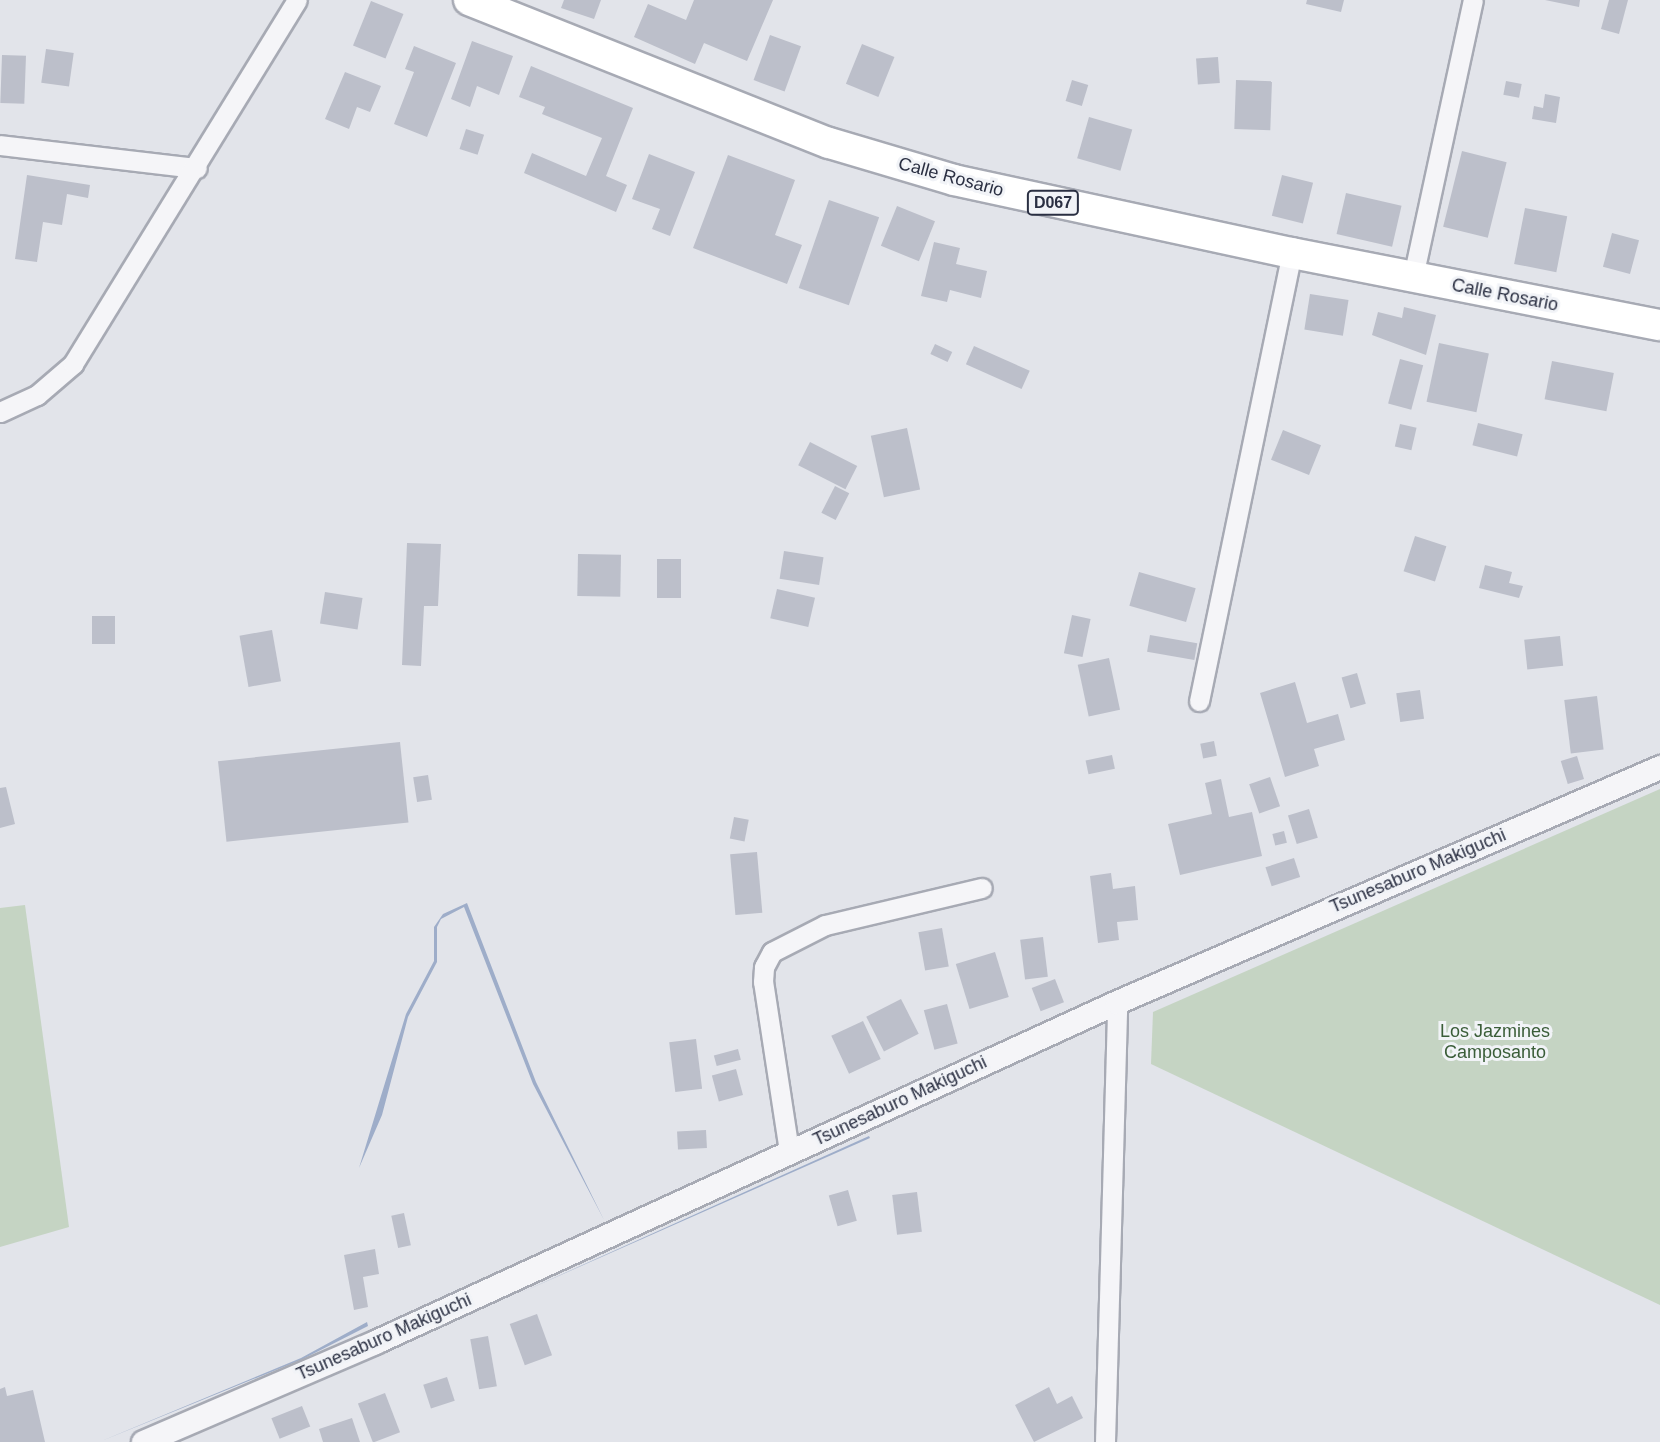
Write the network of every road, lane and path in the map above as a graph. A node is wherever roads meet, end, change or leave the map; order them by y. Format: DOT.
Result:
graph roads {
  1 [pos="298,0"];
  2 [pos="469,0"];
  3 [pos="1473,0"];
  4 [pos="0,145"];
  5 [pos="197,168"];
  6 [pos="1292,253"];
  7 [pos="1413,277"];
  8 [pos="1660,325"];
  9 [pos="0,412"];
  10 [pos="1199,701"];
  11 [pos="1660,767"];
  12 [pos="982,888"];
  13 [pos="1117,1002"];
  14 [pos="789,1151"];
  15 [pos="143,1442"];
  16 [pos="1105,1442"];
  1 -- 5 [label="street"];
  2 -- 6 [label="main road, Calle Rosario / D067"];
  3 -- 7 [label="street"];
  4 -- 5 [label="street"];
  5 -- 9 [label="street"];
  6 -- 7 [label="main road, Calle Rosario / D067"];
  6 -- 10 [label="street"];
  7 -- 8 [label="main road, Calle Rosario / D067"];
  11 -- 13 [label="street, Tsunesaburo Makiguchi"];
  12 -- 14 [label="street"];
  13 -- 14 [label="street, Tsunesaburo Makiguchi"];
  13 -- 16 [label="street"];
  14 -- 15 [label="street, Tsunesaburo Makiguchi"];
}
